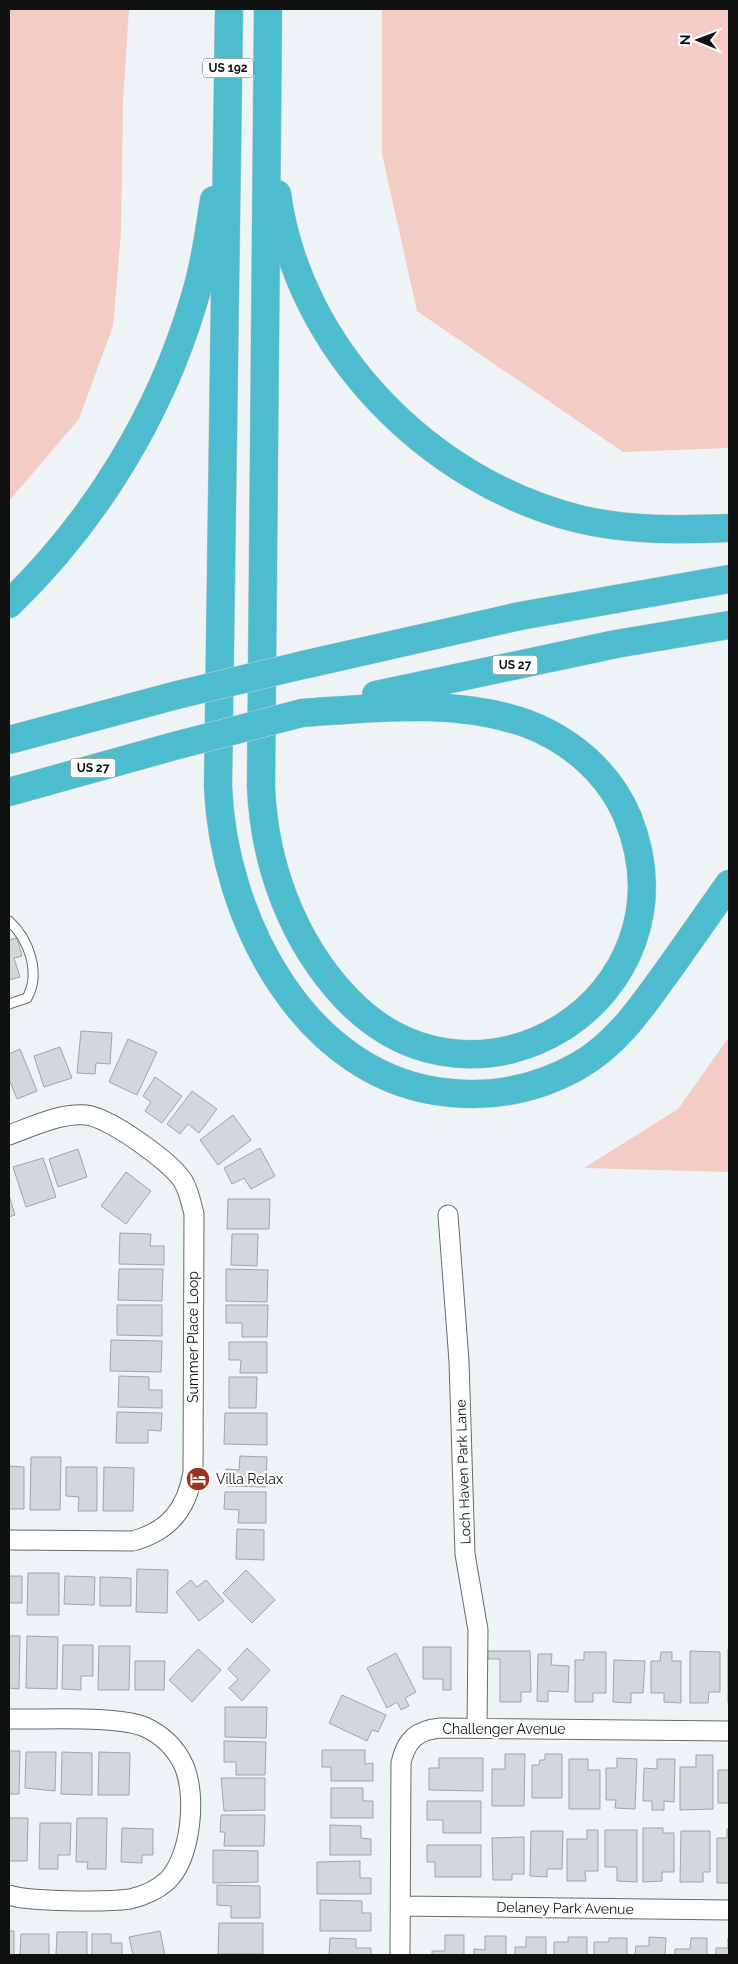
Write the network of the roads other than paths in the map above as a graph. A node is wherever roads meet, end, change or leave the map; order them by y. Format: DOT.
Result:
graph roads {
  1 [pos="229,9"];
  2 [pos="268,9"];
  3 [pos="267,60"];
  4 [pos="227,127"];
  5 [pos="729,528"];
  6 [pos="729,579"];
  7 [pos="9,604"];
  8 [pos="729,625"];
  9 [pos="302,713"];
  10 [pos="9,740"];
  11 [pos="9,792"];
  12 [pos="729,884"];
  13 [pos="9,921"];
  14 [pos="9,1004"];
  15 [pos="9,1135"];
  16 [pos="448,1215"];
  17 [pos="9,1540"];
  18 [pos="9,1719"];
  19 [pos="477,1728"];
  20 [pos="729,1731"];
  21 [pos="9,1895"];
  22 [pos="401,1906"];
  23 [pos="729,1910"];
  24 [pos="400,1955"];
  1 -- 4 [label="highway, US 192"];
  2 -- 3 [label="highway, US 192"];
  3 -- 5 [label="highway"];
  3 -- 9 [label="highway"];
  4 -- 7 [label="highway"];
  4 -- 12 [label="highway"];
  6 -- 10 [label="highway, bridge"];
  8 -- 9 [label="highway, US 27"];
  9 -- 11 [label="highway, US 27, bridge"];
  13 -- 14 [label="lane"];
  15 -- 17 [label="street, Summer Place Loop"];
  16 -- 19 [label="street, Loch Haven Park Lane"];
  18 -- 21 [label="street"];
  19 -- 20 [label="street, Challenger Avenue"];
  19 -- 22 [label="street, Challenger Avenue"];
  22 -- 23 [label="street, Delaney Park Avenue"];
  22 -- 24 [label="street, Challenger Avenue"];
}
